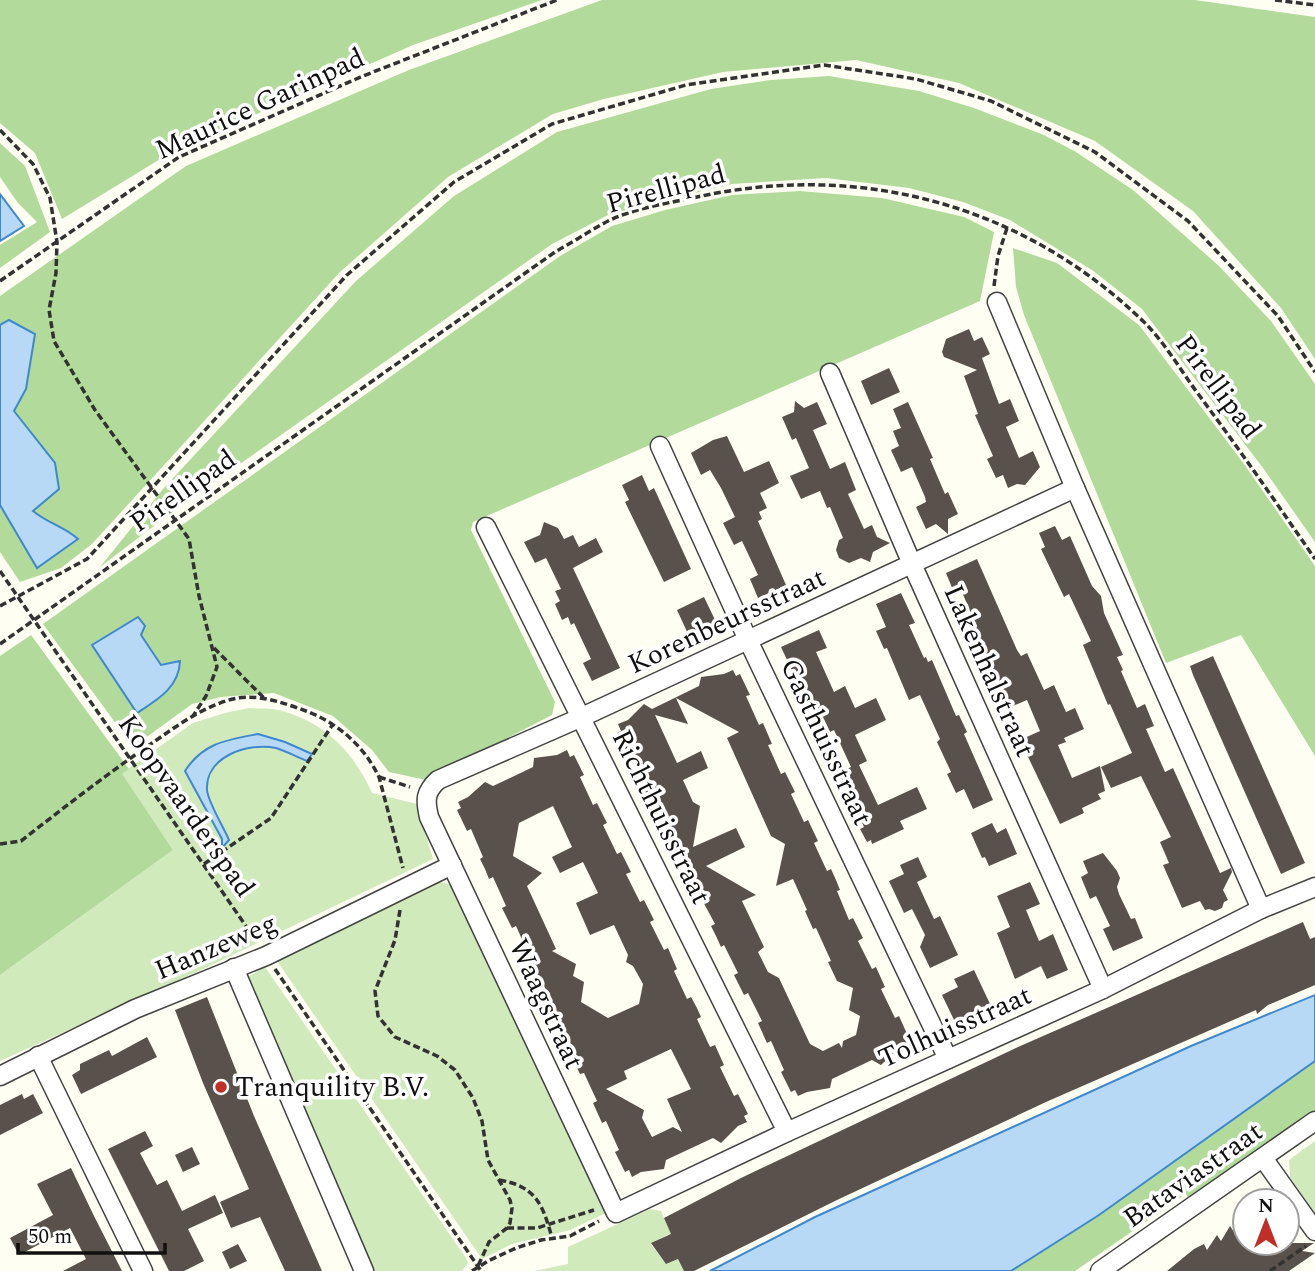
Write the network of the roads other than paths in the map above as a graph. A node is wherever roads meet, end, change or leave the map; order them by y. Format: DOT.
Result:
graph roads {
  1 [pos="997,302"];
  2 [pos="830,373"];
  3 [pos="660,446"];
  4 [pos="1075,488"];
  5 [pos="486,527"];
  6 [pos="912,564"];
  7 [pos="748,640"];
  8 [pos="582,717"];
  9 [pos="429,817"];
  10 [pos="452,865"];
  11 [pos="1315,887"];
  12 [pos="1261,909"];
  13 [pos="234,968"];
  14 [pos="1103,989"];
  15 [pos="38,1056"];
  16 [pos="948,1059"];
  17 [pos="0,1076"];
  18 [pos="1315,1121"];
  19 [pos="788,1132"];
  20 [pos="1263,1158"];
  21 [pos="614,1208"];
  22 [pos="1315,1231"];
  23 [pos="143,1271"];
  24 [pos="364,1271"];
  25 [pos="1100,1271"];
  1 -- 4 [label="street"];
  2 -- 6 [label="street, Lakenhalstraat"];
  3 -- 7 [label="street, Gasthuisstraat"];
  4 -- 6 [label="street, Korenbeursstraat"];
  4 -- 12 [label="street"];
  5 -- 8 [label="street, Richthuisstraat"];
  6 -- 7 [label="street, Korenbeursstraat"];
  6 -- 14 [label="street, Lakenhalstraat"];
  7 -- 8 [label="street, Korenbeursstraat"];
  7 -- 16 [label="street, Gasthuisstraat"];
  8 -- 9 [label="street, Korenbeursstraat"];
  8 -- 19 [label="street, Richthuisstraat"];
  9 -- 10 [label="street, Waagstraat"];
  10 -- 13 [label="street, Hanzeweg"];
  10 -- 21 [label="street, Waagstraat"];
  11 -- 12 [label="street, Tolhuisstraat"];
  12 -- 14 [label="street, Tolhuisstraat"];
  13 -- 15 [label="street, Hanzeweg"];
  13 -- 24 [label="street"];
  14 -- 16 [label="street, Tolhuisstraat"];
  15 -- 17 [label="street, Hanzeweg"];
  15 -- 23 [label="street"];
  16 -- 19 [label="street, Tolhuisstraat"];
  18 -- 20 [label="street, Bataviastraat"];
  19 -- 21 [label="street, Tolhuisstraat"];
  20 -- 22 [label="street"];
  20 -- 25 [label="street, Bataviastraat"];
}
